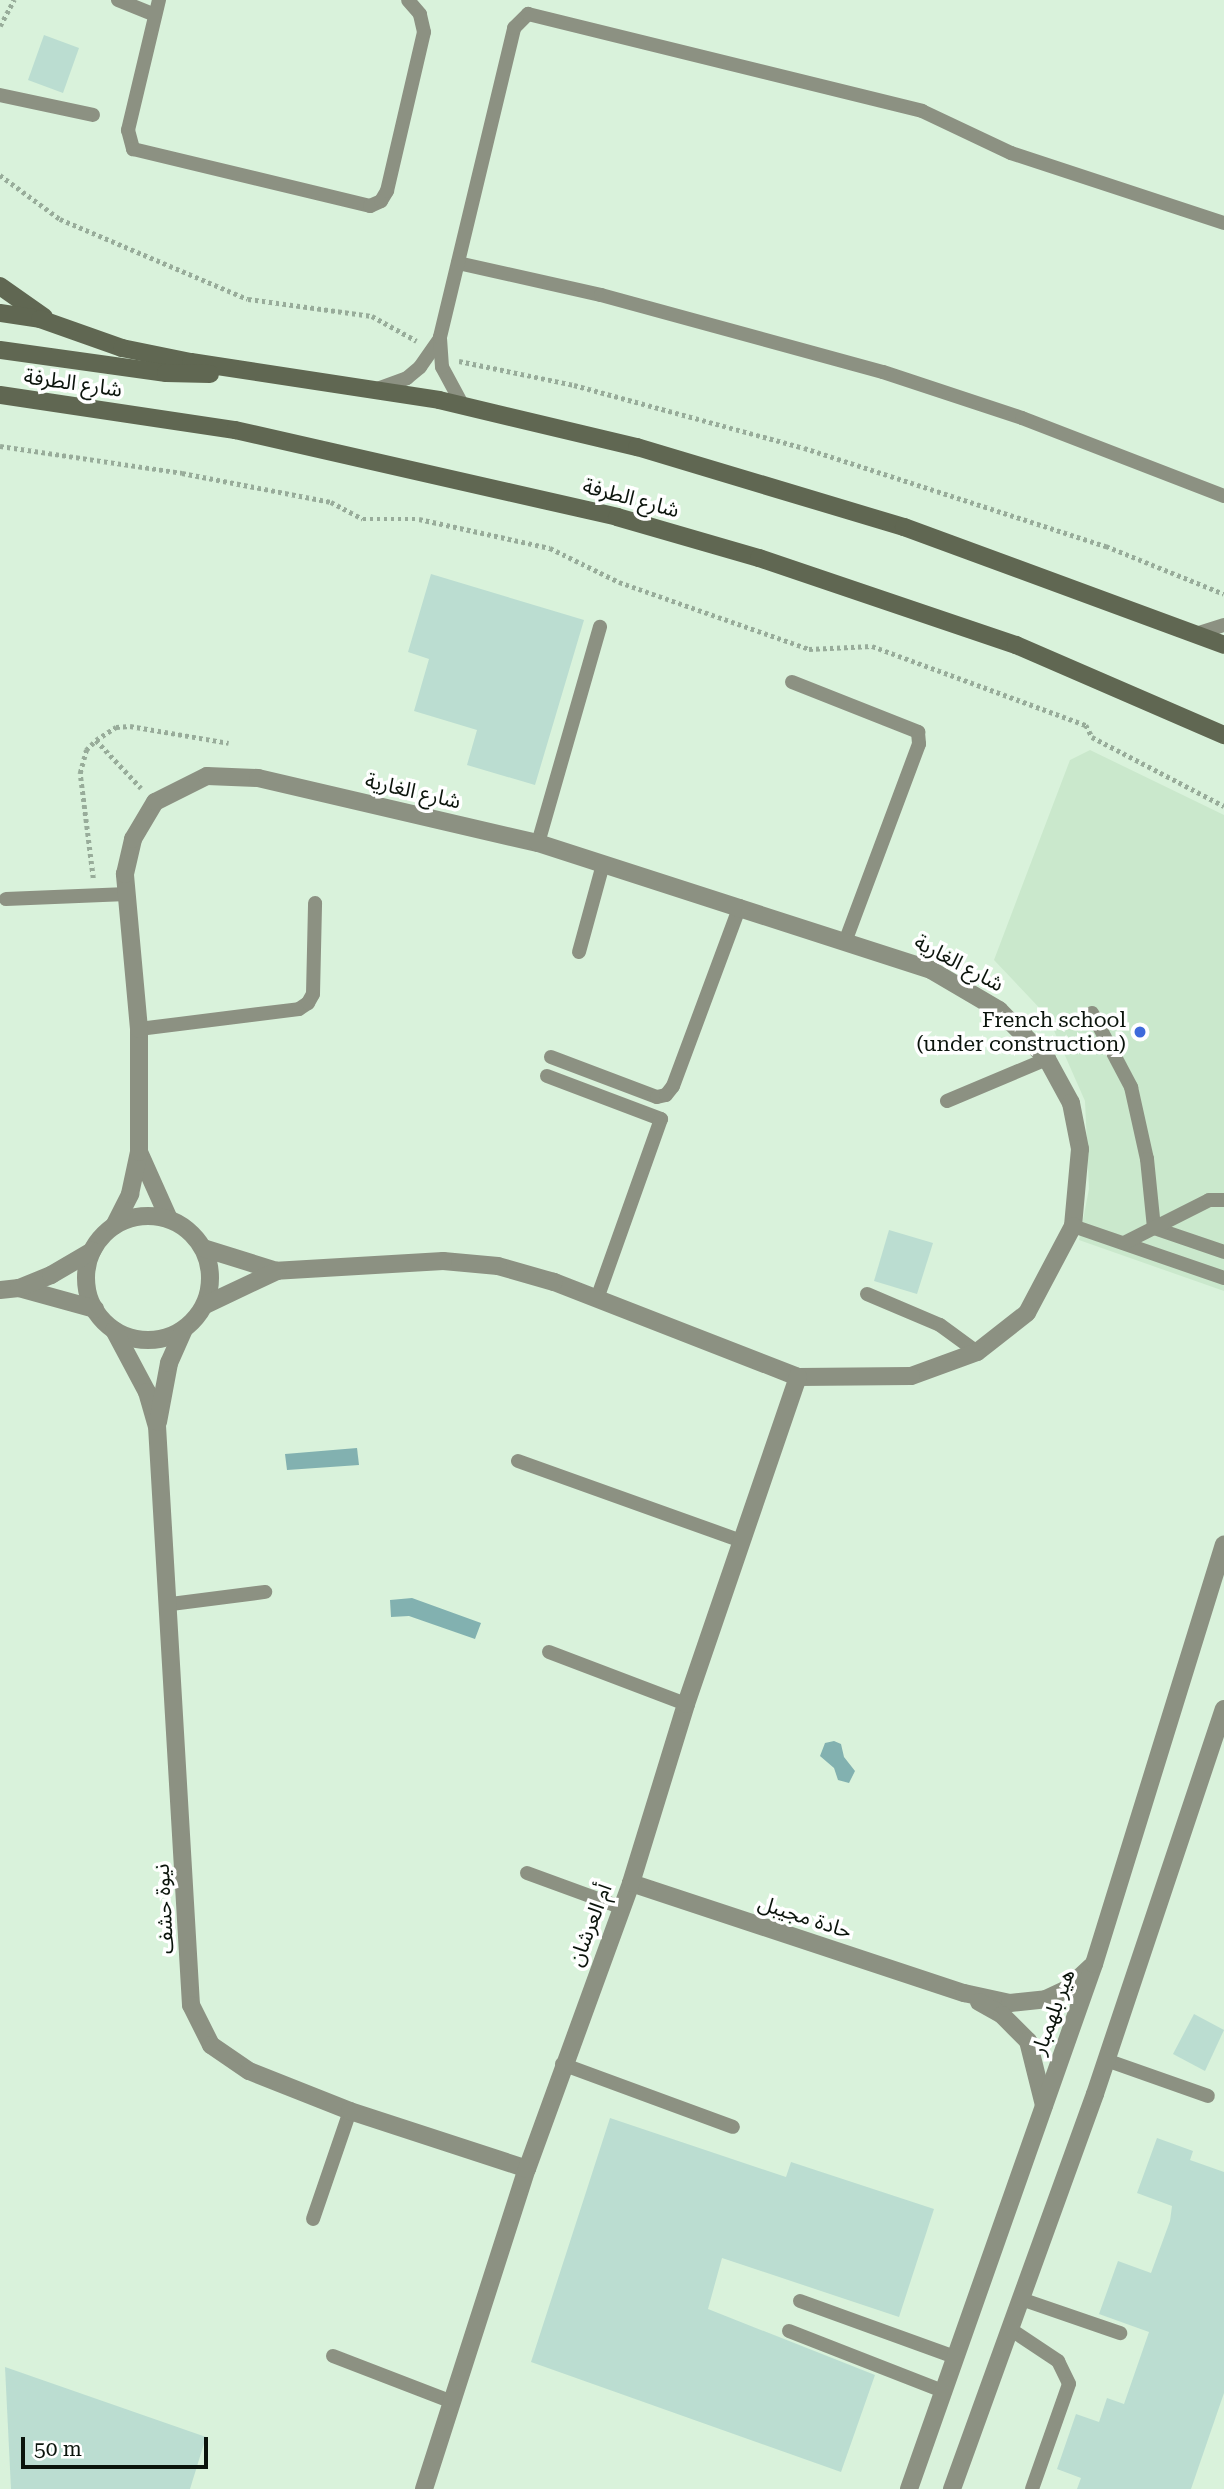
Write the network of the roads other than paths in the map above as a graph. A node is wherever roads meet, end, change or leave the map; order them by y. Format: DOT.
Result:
graph roads {
  1 [pos="118,0"];
  2 [pos="159,0"];
  3 [pos="408,0"];
  4 [pos="155,15"];
  5 [pos="0,95"];
  6 [pos="93,115"];
  7 [pos="1224,223"];
  8 [pos="458,263"];
  9 [pos="0,286"];
  10 [pos="0,313"];
  11 [pos="56,325"];
  12 [pos="0,350"];
  13 [pos="436,355"];
  14 [pos="249,372"];
  15 [pos="373,390"];
  16 [pos="5,399"];
  17 [pos="463,406"];
  18 [pos="1224,496"];
  19 [pos="1224,625"];
  20 [pos="600,627"];
  21 [pos="1196,634"];
  22 [pos="1224,645"];
  23 [pos="792,682"];
  24 [pos="1224,735"];
  25 [pos="538,843"];
  26 [pos="603,864"];
  27 [pos="127,894"];
  28 [pos="6,899"];
  29 [pos="315,903"];
  30 [pos="740,906"];
  31 [pos="846,939"];
  32 [pos="579,952"];
  33 [pos="1092,1013"];
  34 [pos="139,1029"];
  35 [pos="551,1057"];
  36 [pos="1047,1059"];
  37 [pos="547,1076"];
  38 [pos="947,1101"];
  39 [pos="139,1152"];
  40 [pos="1224,1200"];
  41 [pos="169,1219"];
  42 [pos="114,1226"];
  43 [pos="1073,1226"];
  44 [pos="1154,1228"];
  45 [pos="1124,1243"];
  46 [pos="202,1248"];
  47 [pos="92,1251"];
  48 [pos="1224,1252"];
  49 [pos="277,1271"];
  50 [pos="1224,1278"];
  51 [pos="19,1288"];
  52 [pos="0,1290"];
  53 [pos="867,1294"];
  54 [pos="597,1299"];
  55 [pos="205,1305"];
  56 [pos="95,1309"];
  57 [pos="184,1329"];
  58 [pos="114,1330"];
  59 [pos="977,1352"];
  60 [pos="798,1377"];
  61 [pos="157,1426"];
  62 [pos="518,1461"];
  63 [pos="742,1541"];
  64 [pos="1224,1545"];
  65 [pos="265,1592"];
  66 [pos="171,1604"];
  67 [pos="550,1652"];
  68 [pos="686,1703"];
  69 [pos="1224,1709"];
  70 [pos="527,1873"];
  71 [pos="631,1883"];
  72 [pos="620,1907"];
  73 [pos="1094,1964"];
  74 [pos="964,1993"];
  75 [pos="1106,2060"];
  76 [pos="562,2064"];
  77 [pos="1208,2096"];
  78 [pos="1044,2105"];
  79 [pos="350,2112"];
  80 [pos="733,2127"];
  81 [pos="527,2169"];
  82 [pos="313,2219"];
  83 [pos="1021,2299"];
  84 [pos="800,2301"];
  85 [pos="1010,2329"];
  86 [pos="789,2331"];
  87 [pos="1119,2333"];
  88 [pos="333,2356"];
  89 [pos="955,2357"];
  90 [pos="943,2391"];
  91 [pos="452,2402"];
  92 [pos="424,2489"];
  93 [pos="909,2489"];
  94 [pos="952,2489"];
  95 [pos="1032,2489"];
  1 -- 4 [label="lane"];
  2 -- 4 [label="lane"];
  3 -- 4 [label="lane"];
  5 -- 6 [label="lane"];
  7 -- 8 [label="lane"];
  8 -- 13 [label="lane"];
  8 -- 18 [label="lane"];
  9 -- 11 [label="main road"];
  10 -- 11 [label="main road, شارع الطرفة"];
  11 -- 14 [label="main road, شارع الطرفة"];
  12 -- 14 [label="main road"];
  13 -- 15 [label="lane"];
  13 -- 17 [label="lane"];
  14 -- 15 [label="main road, شارع الطرفة"];
  15 -- 17 [label="main road, شارع الطرفة"];
  16 -- 24 [label="main road, شارع الطرفة"];
  17 -- 21 [label="main road, شارع الطرفة"];
  19 -- 21 [label="lane"];
  20 -- 25 [label="lane"];
  21 -- 22 [label="main road, شارع الطرفة"];
  23 -- 31 [label="lane"];
  25 -- 26 [label="street, شارع الغارية"];
  25 -- 27 [label="street, شارع الغارية"];
  26 -- 30 [label="street, شارع الغارية"];
  26 -- 32 [label="lane"];
  27 -- 28 [label="lane"];
  27 -- 34 [label="street"];
  29 -- 34 [label="lane"];
  30 -- 31 [label="street, شارع الغارية"];
  30 -- 35 [label="lane"];
  31 -- 36 [label="street, شارع الغارية"];
  33 -- 44 [label="lane"];
  34 -- 39 [label="street"];
  36 -- 38 [label="lane"];
  36 -- 43 [label="street, شارع الغارية"];
  37 -- 54 [label="lane"];
  39 -- 41 [label="street"];
  39 -- 42 [label="street"];
  40 -- 44 [label="lane"];
  41 -- 42 [label="street"];
  41 -- 46 [label="street"];
  42 -- 47 [label="street"];
  43 -- 45 [label="lane"];
  43 -- 59 [label="street, شارع الغارية"];
  44 -- 45 [label="lane"];
  44 -- 48 [label="lane"];
  45 -- 50 [label="lane"];
  46 -- 49 [label="street, شارع الغارية"];
  46 -- 55 [label="street"];
  47 -- 51 [label="street"];
  47 -- 56 [label="street"];
  49 -- 54 [label="street, شارع الغارية"];
  49 -- 55 [label="street, شارع الغارية"];
  51 -- 52 [label="street"];
  51 -- 56 [label="street"];
  53 -- 59 [label="lane"];
  54 -- 60 [label="street, شارع الغارية"];
  55 -- 57 [label="street"];
  56 -- 58 [label="street"];
  57 -- 58 [label="street"];
  57 -- 61 [label="street, نيوة حشف"];
  58 -- 61 [label="street, نيوة حشف"];
  59 -- 60 [label="street, شارع الغارية"];
  60 -- 63 [label="street, أم العرشان"];
  61 -- 66 [label="street, نيوة حشف"];
  62 -- 63 [label="lane"];
  63 -- 68 [label="street, أم العرشان"];
  64 -- 73 [label="street, هير بلهمبار"];
  65 -- 66 [label="lane"];
  66 -- 79 [label="street, نيوة حشف"];
  67 -- 68 [label="lane"];
  68 -- 71 [label="street, أم العرشان"];
  69 -- 75 [label="street"];
  70 -- 72 [label="lane"];
  71 -- 72 [label="street, أم العرشان"];
  71 -- 74 [label="street, حادة مجيبل"];
  72 -- 76 [label="street, أم العرشان"];
  73 -- 74 [label="street, حادة مجيبل"];
  73 -- 78 [label="street, هير بلهمبار"];
  74 -- 78 [label="street, حادة مجيبل"];
  75 -- 77 [label="lane"];
  75 -- 83 [label="street"];
  76 -- 80 [label="lane"];
  76 -- 81 [label="street, أم العرشان"];
  78 -- 89 [label="street, هير بلهمبار"];
  79 -- 81 [label="street, نيوة حشف"];
  79 -- 82 [label="lane"];
  81 -- 91 [label="street, أم العرشان"];
  83 -- 85 [label="street"];
  83 -- 87 [label="lane"];
  84 -- 89 [label="lane"];
  85 -- 94 [label="street"];
  85 -- 95 [label="lane"];
  86 -- 90 [label="lane"];
  88 -- 91 [label="lane"];
  89 -- 90 [label="street, هير بلهمبار"];
  90 -- 93 [label="street, هير بلهمبار"];
  91 -- 92 [label="street, أم العرشان"];
}
